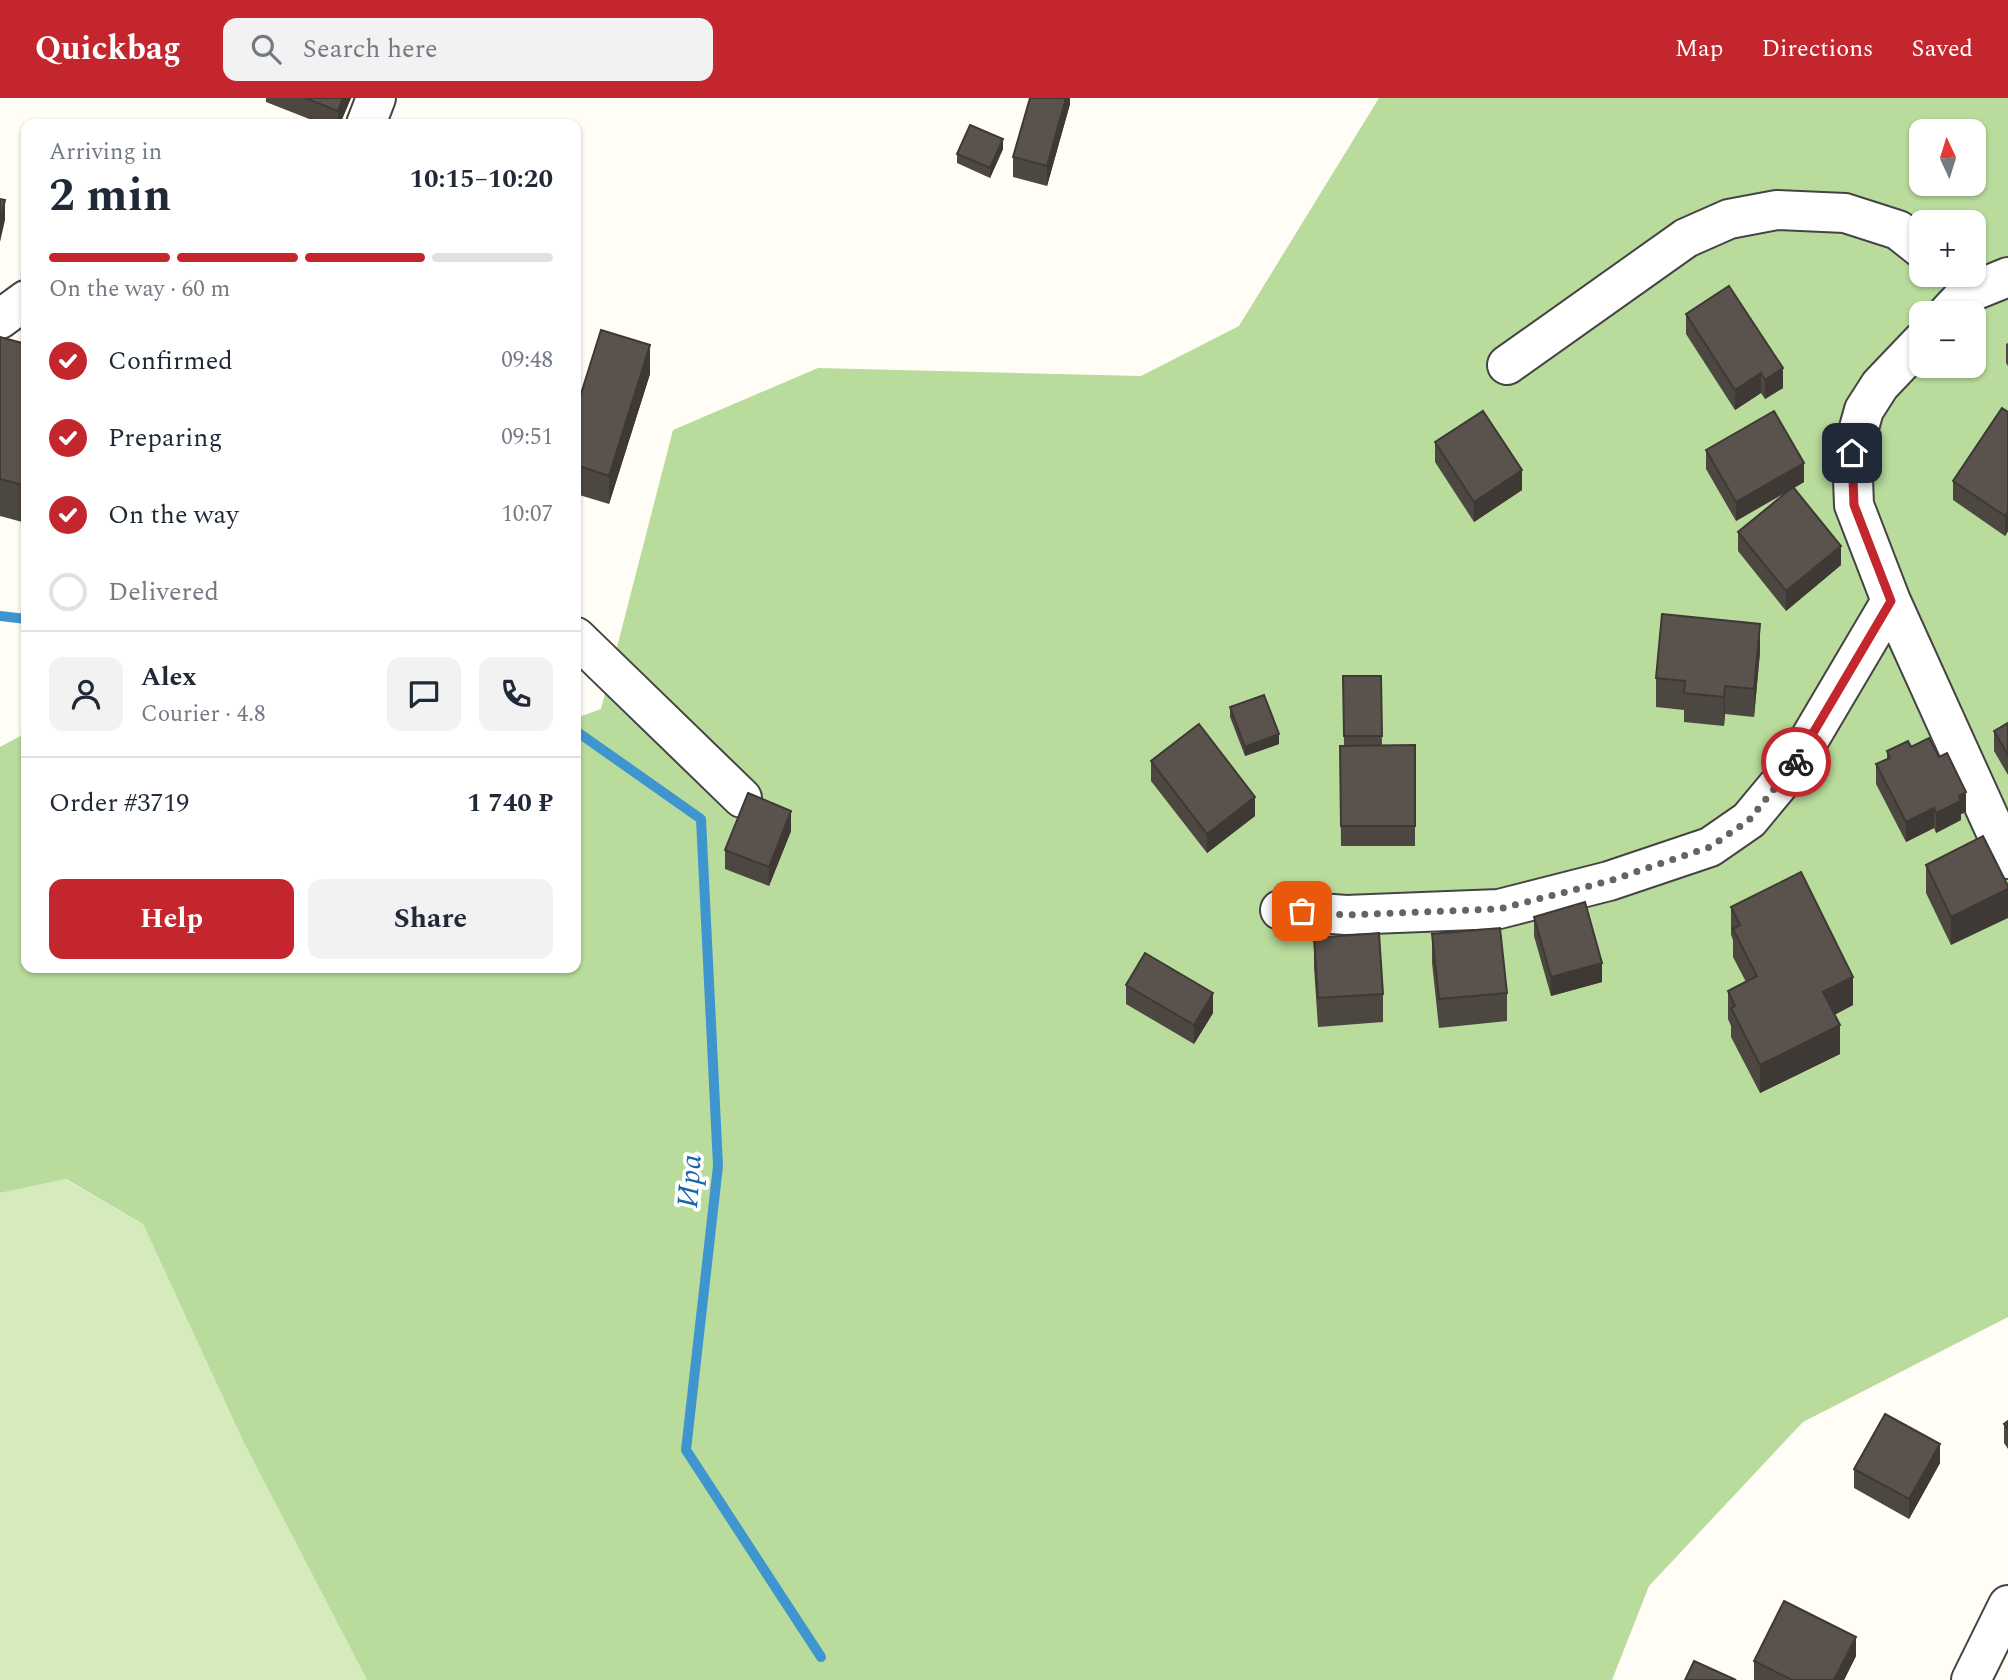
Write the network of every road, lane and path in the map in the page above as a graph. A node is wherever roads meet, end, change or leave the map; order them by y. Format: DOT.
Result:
graph roads {
  1 [pos="376,98"];
  2 [pos="368,119"];
  3 [pos="1909,239"];
  4 [pos="2008,277"];
  5 [pos="1954,294"];
  6 [pos="21,304"];
  7 [pos="0,319"];
  8 [pos="1909,355"];
  9 [pos="1507,365"];
  10 [pos="1891,601"];
  11 [pos="581,642"];
  12 [pos="742,798"];
  13 [pos="2008,859"];
  14 [pos="1280,909"];
  15 [pos="2008,1605"];
  16 [pos="1971,1680"];
  1 -- 2 [label="street"];
  3 -- 9 [label="street"];
  4 -- 5 [label="street"];
  6 -- 7 [label="street"];
  8 -- 10 [label="street"];
  10 -- 13 [label="street"];
  10 -- 14 [label="street"];
  11 -- 12 [label="street"];
  15 -- 16 [label="street"];
}
